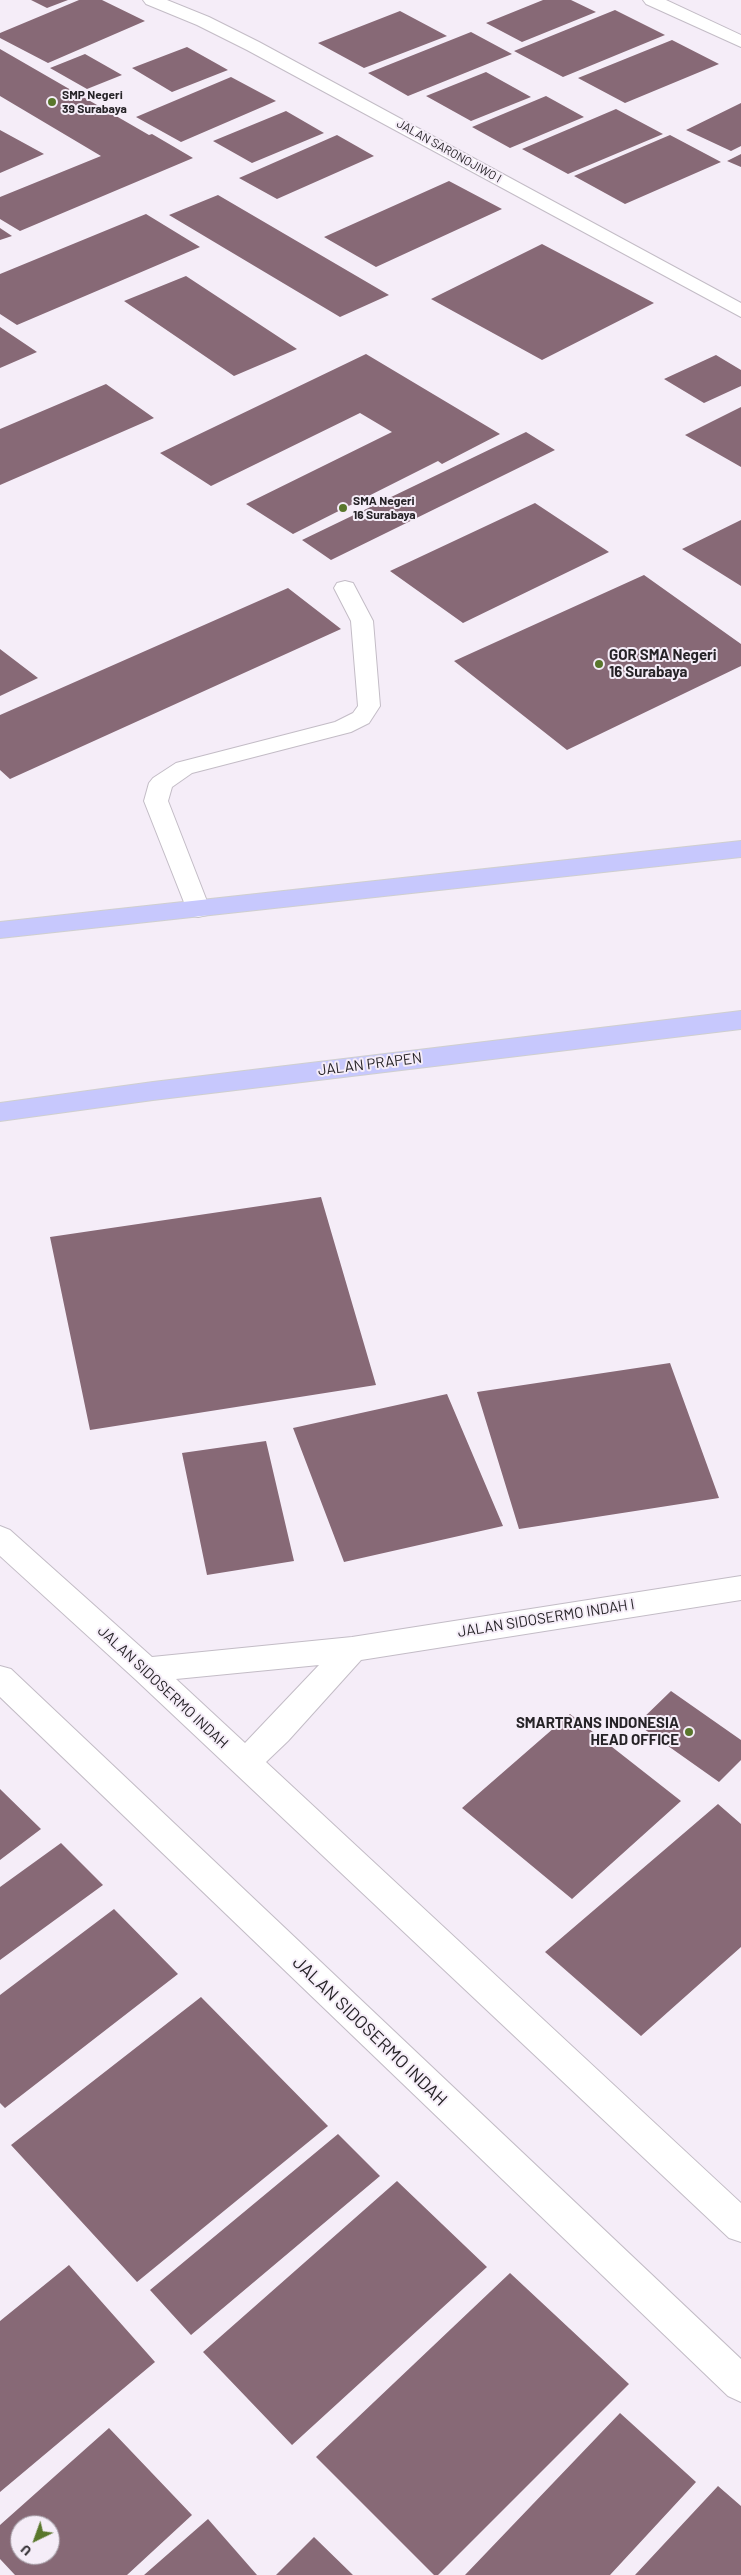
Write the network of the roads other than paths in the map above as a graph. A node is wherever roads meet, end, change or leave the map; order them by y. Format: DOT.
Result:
graph roads {
  1 [pos="152,0"];
  2 [pos="652,0"];
  3 [pos="741,42"];
  4 [pos="741,311"];
  5 [pos="345,588"];
  6 [pos="741,848"];
  7 [pos="198,909"];
  8 [pos="0,930"];
  9 [pos="741,1020"];
  10 [pos="0,1112"];
  11 [pos="0,1538"];
  12 [pos="741,1588"];
  13 [pos="352,1649"];
  14 [pos="146,1670"];
  15 [pos="0,1678"];
  16 [pos="244,1763"];
  17 [pos="741,2226"];
  18 [pos="741,2384"];
  1 -- 4 [label="street, JALAN SARONOJIWO I"];
  2 -- 3 [label="street"];
  5 -- 7 [label="street"];
  6 -- 7 [label="main road"];
  7 -- 8 [label="main road"];
  9 -- 10 [label="main road, JALAN PRAPEN"];
  11 -- 14 [label="street, JALAN SIDOSERMO INDAH"];
  12 -- 13 [label="street, JALAN SIDOSERMO INDAH I"];
  13 -- 14 [label="street, JALAN SIDOSERMO INDAH I"];
  13 -- 16 [label="street"];
  14 -- 16 [label="street, JALAN SIDOSERMO INDAH"];
  15 -- 18 [label="street, JALAN SIDOSERMO INDAH"];
  16 -- 17 [label="street, JALAN SIDOSERMO INDAH"];
}
